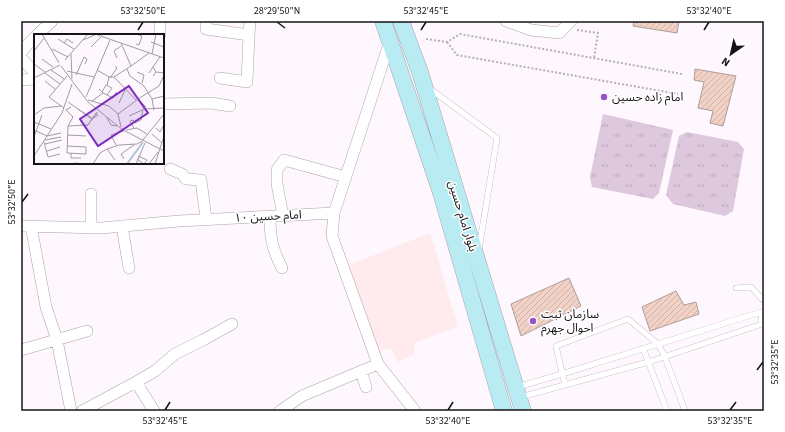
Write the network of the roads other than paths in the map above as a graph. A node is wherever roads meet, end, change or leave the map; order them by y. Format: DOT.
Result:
graph roads {
  1 [pos="52,21"];
  2 [pos="160,21"];
  3 [pos="206,21"];
  4 [pos="250,21"];
  5 [pos="383,21"];
  6 [pos="401,21"];
  7 [pos="506,21"];
  8 [pos="569,23"];
  9 [pos="38,34"];
  10 [pos="160,34"];
  11 [pos="249,35"];
  12 [pos="34,38"];
  13 [pos="390,41"];
  14 [pos="21,53"];
  15 [pos="21,58"];
  16 [pos="34,72"];
  17 [pos="34,78"];
  18 [pos="220,78"];
  19 [pos="21,80"];
  20 [pos="423,84"];
  21 [pos="164,104"];
  22 [pos="230,106"];
  23 [pos="170,170"];
  24 [pos="346,177"];
  25 [pos="91,194"];
  26 [pos="334,213"];
  27 [pos="270,216"];
  28 [pos="283,216"];
  29 [pos="455,216"];
  30 [pos="206,219"];
  31 [pos="26,226"];
  32 [pos="122,226"];
  33 [pos="91,228"];
  34 [pos="477,261"];
  35 [pos="129,268"];
  36 [pos="282,268"];
  37 [pos="736,288"];
  38 [pos="764,301"];
  39 [pos="763,318"];
  40 [pos="232,324"];
  41 [pos="86,331"];
  42 [pos="57,340"];
  43 [pos="658,344"];
  44 [pos="643,348"];
  45 [pos="21,350"];
  46 [pos="665,357"];
  47 [pos="648,362"];
  48 [pos="378,364"];
  49 [pos="361,371"];
  50 [pos="562,374"];
  51 [pos="136,382"];
  52 [pos="565,385"];
  53 [pos="366,387"];
  54 [pos="519,399"];
  55 [pos="71,411"];
  56 [pos="82,411"];
  57 [pos="154,411"];
  58 [pos="280,411"];
  59 [pos="415,411"];
  60 [pos="504,411"];
  61 [pos="667,411"];
  62 [pos="685,411"];
  1 -- 9 [label="street"];
  2 -- 10 [label="street"];
  3 -- 11 [label="street"];
  4 -- 11 [label="street"];
  5 -- 13 [label="main road, بلوار امام حسین"];
  6 -- 20 [label="main road, بلوار امام حسین"];
  7 -- 8 [label="street"];
  11 -- 18 [label="street"];
  12 -- 14 [label="street"];
  13 -- 24 [label="street"];
  13 -- 29 [label="main road, بلوار امام حسین"];
  15 -- 16 [label="street"];
  17 -- 19 [label="street"];
  20 -- 29 [label="main road, بلوار امام حسین"];
  20 -- 34 [label="lane"];
  21 -- 22 [label="street"];
  23 -- 30 [label="street"];
  24 -- 26 [label="street"];
  24 -- 28 [label="street"];
  25 -- 33 [label="street"];
  26 -- 28 [label="street, امام حسین ۱۰"];
  26 -- 48 [label="street"];
  27 -- 28 [label="street, امام حسین ۱۰"];
  27 -- 30 [label="street, امام حسین ۱۰"];
  27 -- 36 [label="street"];
  29 -- 34 [label="main road, بلوار امام حسین"];
  29 -- 60 [label="main road, بلوار امام حسین"];
  30 -- 32 [label="street, امام حسین ۱۰"];
  31 -- 33 [label="street, امام حسین ۱۰"];
  31 -- 42 [label="street"];
  32 -- 33 [label="street, امام حسین ۱۰"];
  32 -- 35 [label="street"];
  34 -- 54 [label="main road, بلوار امام حسین"];
  37 -- 38 [label="lane"];
  39 -- 43 [label="lane"];
  39 -- 46 [label="lane"];
  40 -- 51 [label="street"];
  41 -- 42 [label="street"];
  42 -- 45 [label="street"];
  42 -- 55 [label="street"];
  43 -- 44 [label="lane"];
  43 -- 46 [label="lane"];
  43 -- 50 [label="lane"];
  44 -- 47 [label="lane"];
  44 -- 50 [label="lane"];
  46 -- 47 [label="lane"];
  46 -- 62 [label="lane"];
  47 -- 52 [label="lane"];
  47 -- 61 [label="lane"];
  48 -- 49 [label="street"];
  48 -- 59 [label="street"];
  49 -- 53 [label="street"];
  49 -- 58 [label="street"];
  50 -- 52 [label="lane"];
  50 -- 54 [label="lane"];
  51 -- 56 [label="street"];
  51 -- 57 [label="street"];
  52 -- 54 [label="lane"];
}
